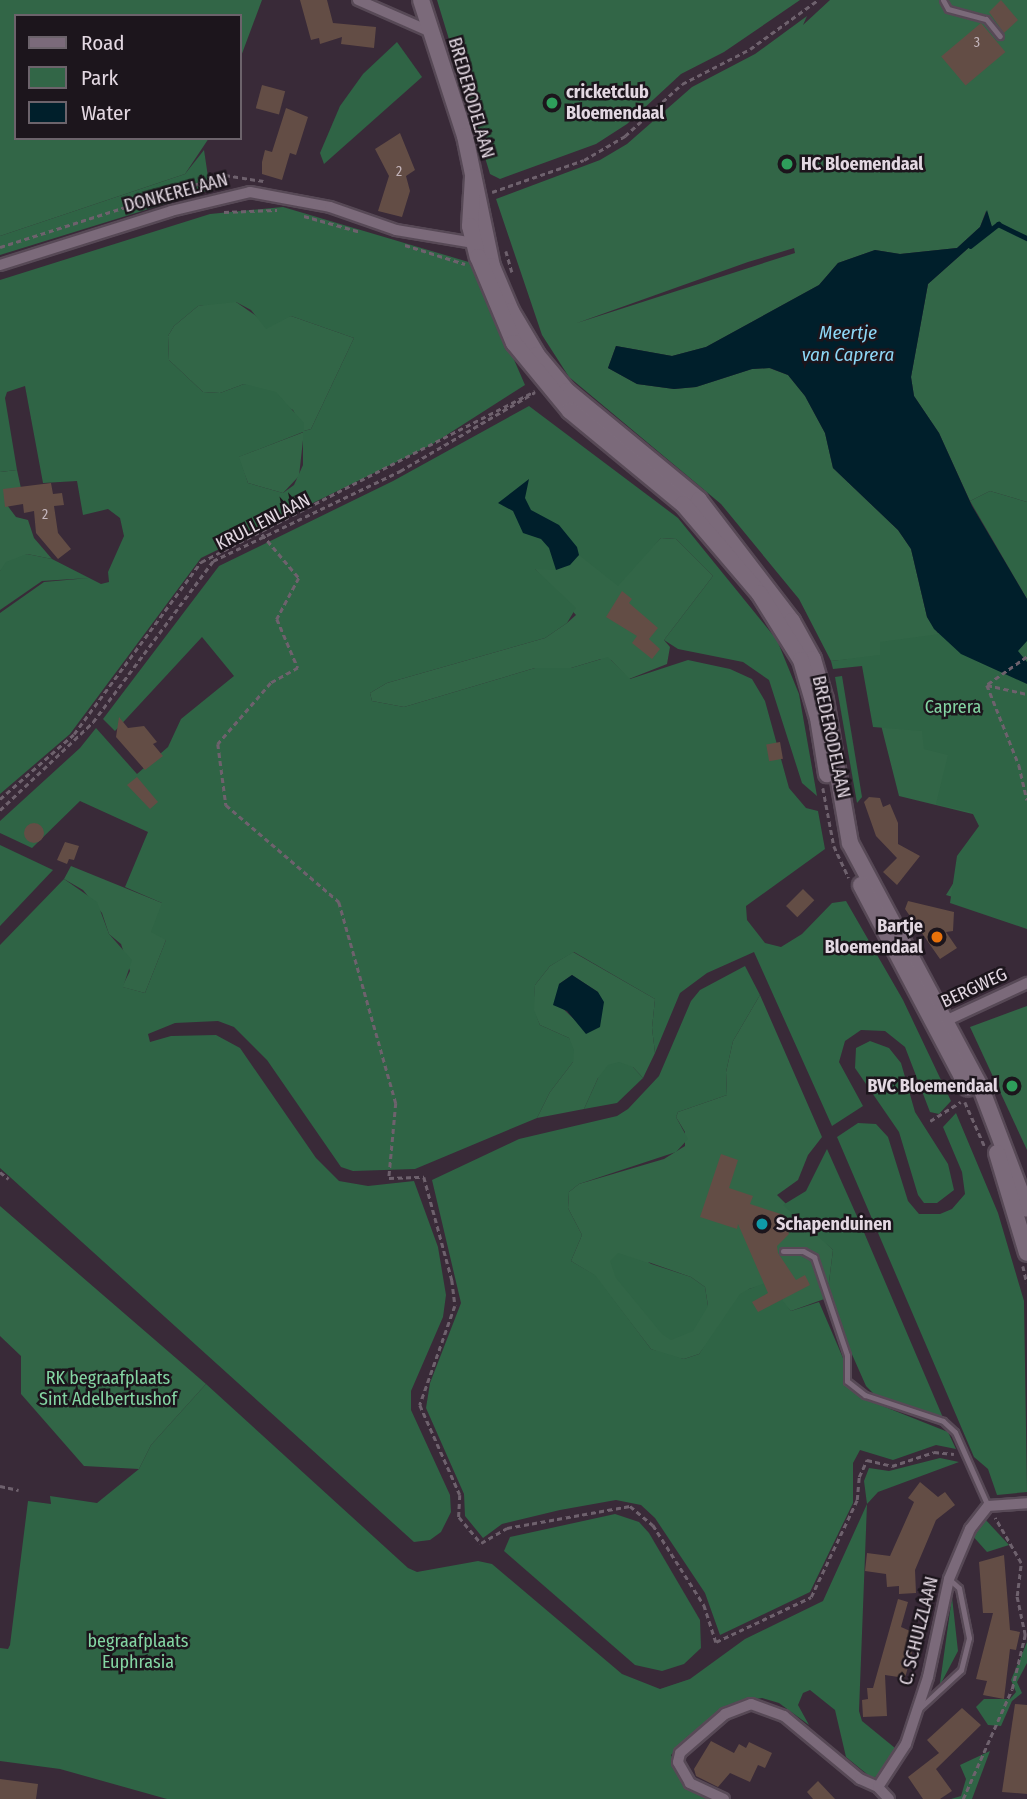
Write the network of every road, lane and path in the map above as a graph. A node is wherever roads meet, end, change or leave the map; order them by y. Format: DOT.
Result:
graph roads {
  1 [pos="358,0"];
  2 [pos="421,0"];
  3 [pos="818,0"];
  4 [pos="943,0"];
  5 [pos="431,32"];
  6 [pos="1000,36"];
  7 [pos="492,205"];
  8 [pos="281,210"];
  9 [pos="222,212"];
  10 [pos="293,213"];
  11 [pos="366,233"];
  12 [pos="481,244"];
  13 [pos="403,245"];
  14 [pos="505,248"];
  15 [pos="0,265"];
  16 [pos="474,267"];
  17 [pos="514,278"];
  18 [pos="546,382"];
  19 [pos="262,534"];
  20 [pos="1027,657"];
  21 [pos="987,685"];
  22 [pos="1027,694"];
  23 [pos="822,780"];
  24 [pos="0,799"];
  25 [pos="1027,800"];
  26 [pos="0,810"];
  27 [pos="855,888"];
  28 [pos="1027,983"];
  29 [pos="942,1023"];
  30 [pos="974,1098"];
  31 [pos="930,1121"];
  32 [pos="986,1148"];
  33 [pos="0,1172"];
  34 [pos="9,1179"];
  35 [pos="1027,1209"];
  36 [pos="783,1251"];
  37 [pos="1024,1255"];
  38 [pos="1027,1283"];
  39 [pos="966,1455"];
  40 [pos="0,1486"];
  41 [pos="19,1490"];
  42 [pos="1027,1503"];
  43 [pos="988,1506"];
  44 [pos="949,1579"];
  45 [pos="916,1711"];
  46 [pos="878,1787"];
  47 [pos="724,1799"];
  48 [pos="888,1799"];
  49 [pos="963,1799"];
  1 -- 5 [label="street, BREDERODELAAN"];
  2 -- 5 [label="street, BREDERODELAAN"];
  3 -- 7 [label="path"];
  4 -- 6 [label="lane"];
  5 -- 12 [label="street, BREDERODELAAN"];
  8 -- 9 [label="path"];
  10 -- 11 [label="path"];
  12 -- 15 [label="street, DONKERELAAN"];
  12 -- 18 [label="street, BREDERODELAAN"];
  13 -- 16 [label="path"];
  14 -- 17 [label="path"];
  18 -- 19 [label="path, KRULLENLAAN"];
  18 -- 24 [label="path"];
  18 -- 29 [label="street, BREDERODELAAN"];
  19 -- 26 [label="path, KRULLENLAAN"];
  19 -- 39 [label="path"];
  20 -- 21 [label="path"];
  21 -- 22 [label="path"];
  21 -- 25 [label="path"];
  23 -- 27 [label="path, BREDERODELAAN"];
  28 -- 29 [label="street, BERGWEG"];
  29 -- 30 [label="street, BREDERODELAAN"];
  30 -- 31 [label="path"];
  30 -- 32 [label="path"];
  30 -- 35 [label="street, BREDERODELAAN"];
  30 -- 37 [label="street, BREDERODELAAN"];
  33 -- 34 [label="path"];
  36 -- 39 [label="lane"];
  37 -- 38 [label="path"];
  39 -- 43 [label="lane"];
  40 -- 41 [label="path"];
  42 -- 43 [label="street"];
  43 -- 44 [label="street, C. SCHULZLAAN"];
  43 -- 49 [label="path"];
  44 -- 45 [label="street, C. SCHULZLAAN"];
  44 -- 45 [label="lane"];
  45 -- 46 [label="street, C. SCHULZLAAN"];
  46 -- 47 [label="street"];
  46 -- 48 [label="street"];
}
